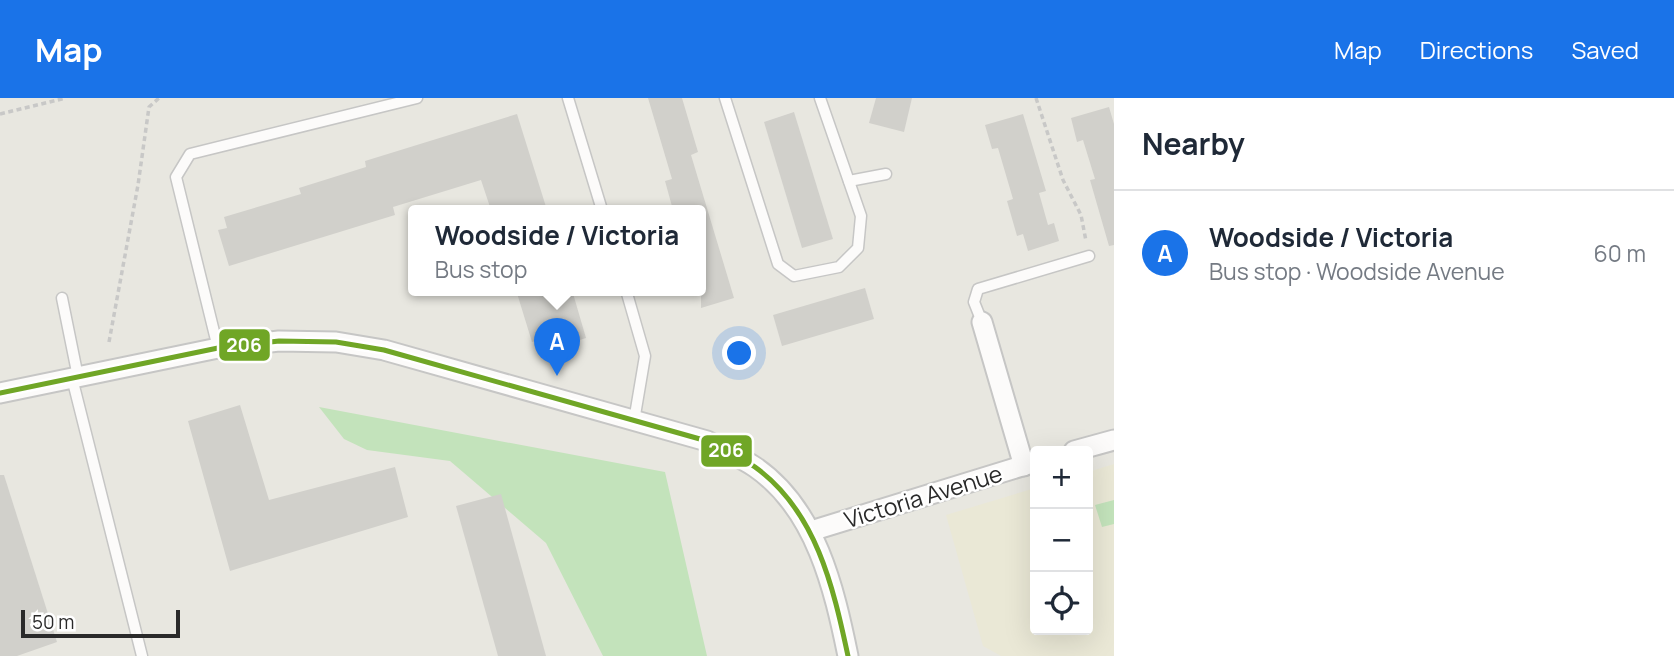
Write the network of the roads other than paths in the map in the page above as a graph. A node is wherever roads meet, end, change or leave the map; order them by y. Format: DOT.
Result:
graph roads {
  1 [pos="417,98"];
  2 [pos="568,98"];
  3 [pos="820,98"];
  4 [pos="728,99"];
  5 [pos="886,174"];
  6 [pos="849,181"];
  7 [pos="600,205"];
  8 [pos="1089,256"];
  9 [pos="628,296"];
  10 [pos="62,298"];
  11 [pos="982,322"];
  12 [pos="218,348"];
  13 [pos="75,377"];
  14 [pos="0,393"];
  15 [pos="634,421"];
  16 [pos="1114,440"];
  17 [pos="1092,446"];
  18 [pos="1030,464"];
  19 [pos="811,531"];
  20 [pos="142,656"];
  21 [pos="848,656"];
  1 -- 12 [label="lane"];
  2 -- 7 [label="lane"];
  3 -- 6 [label="lane"];
  4 -- 6 [label="lane"];
  5 -- 6 [label="lane"];
  8 -- 11 [label="lane"];
  9 -- 15 [label="lane"];
  10 -- 13 [label="lane"];
  11 -- 18 [label="street"];
  12 -- 13 [label="street"];
  12 -- 15 [label="street"];
  13 -- 14 [label="street"];
  13 -- 20 [label="lane"];
  15 -- 19 [label="street"];
  16 -- 17 [label="street"];
  18 -- 19 [label="street, Victoria Avenue"];
  19 -- 21 [label="street"];
}
